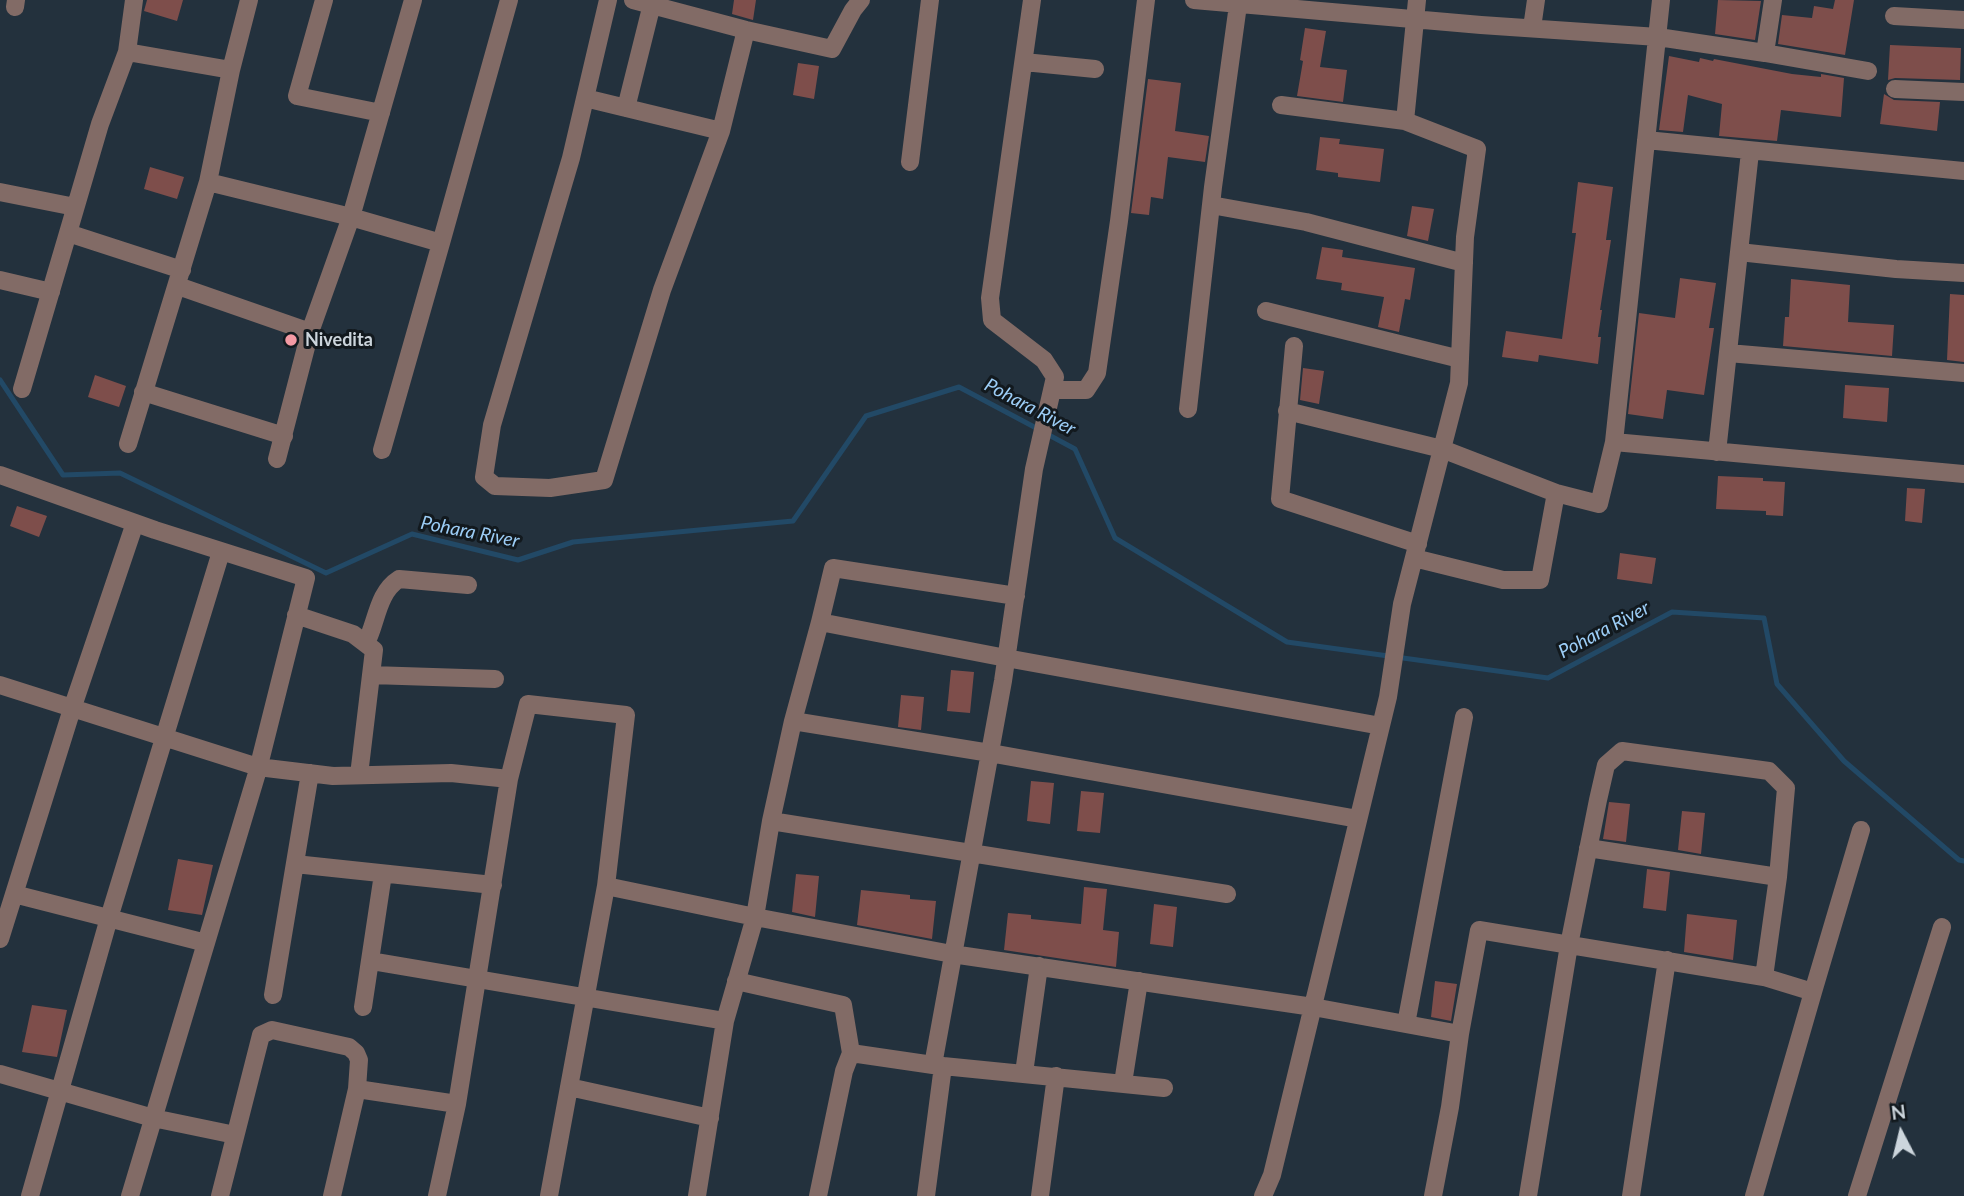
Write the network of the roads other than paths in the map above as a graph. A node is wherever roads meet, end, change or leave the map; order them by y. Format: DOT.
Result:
graph roads {
  1 [pos="134,0"];
  2 [pos="249,0"];
  3 [pos="324,0"];
  4 [pos="412,0"];
  5 [pos="509,0"];
  6 [pos="608,0"];
  7 [pos="633,0"];
  8 [pos="861,0"];
  9 [pos="930,0"];
  10 [pos="1032,0"];
  11 [pos="1146,0"];
  12 [pos="1194,0"];
  13 [pos="1417,0"];
  14 [pos="1536,0"];
  15 [pos="1661,0"];
  16 [pos="1773,0"];
  17 [pos="653,3"];
  18 [pos="1238,5"];
  19 [pos="1894,16"];
  20 [pos="1415,20"];
  21 [pos="1964,20"];
  22 [pos="1532,29"];
  23 [pos="746,30"];
  24 [pos="1658,37"];
  25 [pos="127,52"];
  26 [pos="1765,53"];
  27 [pos="1024,62"];
  28 [pos="1095,69"];
  29 [pos="231,70"];
  30 [pos="1868,71"];
  31 [pos="1895,89"];
  32 [pos="1964,92"];
  33 [pos="585,98"];
  34 [pos="1281,105"];
  35 [pos="626,108"];
  36 [pos="381,113"];
  37 [pos="1405,121"];
  38 [pos="721,131"];
  39 [pos="1646,140"];
  40 [pos="1750,152"];
  41 [pos="910,162"];
  42 [pos="1964,171"];
  43 [pos="208,182"];
  44 [pos="0,192"];
  45 [pos="1211,205"];
  46 [pos="75,207"];
  47 [pos="351,217"];
  48 [pos="68,233"];
  49 [pos="441,243"];
  50 [pos="1739,252"];
  51 [pos="1464,263"];
  52 [pos="1964,273"];
  53 [pos="180,278"];
  54 [pos="0,280"];
  55 [pos="51,292"];
  56 [pos="1266,312"];
  57 [pos="310,332"];
  58 [pos="1294,346"];
  59 [pos="1728,353"];
  60 [pos="1461,359"];
  61 [pos="1964,373"];
  62 [pos="22,389"];
  63 [pos="143,392"];
  64 [pos="1051,397"];
  65 [pos="1188,409"];
  66 [pos="1287,411"];
  67 [pos="284,436"];
  68 [pos="1614,442"];
  69 [pos="128,444"];
  70 [pos="1442,449"];
  71 [pos="382,450"];
  72 [pos="1717,452"];
  73 [pos="277,459"];
  74 [pos="1964,474"];
  75 [pos="1,478"];
  76 [pos="1556,493"];
  77 [pos="135,523"];
  78 [pos="1416,551"];
  79 [pos="221,552"];
  80 [pos="468,585"];
  81 [pos="1016,596"];
  82 [pos="296,615"];
  83 [pos="820,622"];
  84 [pos="366,643"];
  85 [pos="1006,658"];
  86 [pos="371,675"];
  87 [pos="495,679"];
  88 [pos="0,685"];
  89 [pos="72,709"];
  90 [pos="1464,717"];
  91 [pos="793,721"];
  92 [pos="1381,726"];
  93 [pos="165,738"];
  94 [pos="990,753"];
  95 [pos="258,767"];
  96 [pos="310,773"];
  97 [pos="359,775"];
  98 [pos="509,779"];
  99 [pos="1358,819"];
  100 [pos="771,821"];
  101 [pos="1861,831"];
  102 [pos="1588,848"];
  103 [pos="971,854"];
  104 [pos="295,864"];
  105 [pos="383,874"];
  106 [pos="1778,877"];
  107 [pos="493,885"];
  108 [pos="606,886"];
  109 [pos="14,894"];
  110 [pos="1227,894"];
  111 [pos="755,917"];
  112 [pos="108,918"];
  113 [pos="1942,927"];
  114 [pos="0,939"];
  115 [pos="206,943"];
  116 [pos="1569,945"];
  117 [pos="952,954"];
  118 [pos="1667,960"];
  119 [pos="370,961"];
  120 [pos="1039,966"];
  121 [pos="1763,977"];
  122 [pos="478,981"];
  123 [pos="736,981"];
  124 [pos="1139,981"];
  125 [pos="1813,992"];
  126 [pos="272,995"];
  127 [pos="587,998"];
  128 [pos="363,1007"];
  129 [pos="1313,1007"];
  130 [pos="725,1021"];
  131 [pos="1406,1024"];
  132 [pos="1460,1034"];
  133 [pos="851,1053"];
  134 [pos="938,1065"];
  135 [pos="1024,1073"];
  136 [pos="0,1074"];
  137 [pos="1056,1076"];
  138 [pos="1123,1083"];
  139 [pos="569,1087"];
  140 [pos="1164,1088"];
  141 [pos="357,1089"];
  142 [pos="60,1091"];
  143 [pos="457,1104"];
  144 [pos="153,1118"];
  145 [pos="710,1118"];
  146 [pos="235,1135"];
  147 [pos="553,1195"];
  148 [pos="30,1196"];
  149 [pos="130,1196"];
  150 [pos="220,1196"];
  151 [pos="332,1196"];
  152 [pos="438,1196"];
  153 [pos="697,1196"];
  154 [pos="818,1196"];
  155 [pos="926,1196"];
  156 [pos="1040,1196"];
  157 [pos="1264,1196"];
  158 [pos="1433,1196"];
  159 [pos="1528,1196"];
  160 [pos="1631,1196"];
  161 [pos="1754,1196"];
  162 [pos="1857,1196"];
  1 -- 25 [label="street"];
  2 -- 29 [label="street"];
  3 -- 36 [label="street"];
  4 -- 36 [label="street"];
  5 -- 49 [label="street"];
  6 -- 33 [label="street"];
  7 -- 17 [label="street"];
  8 -- 23 [label="street"];
  9 -- 41 [label="street"];
  10 -- 27 [label="street"];
  11 -- 64 [label="street"];
  12 -- 18 [label="street"];
  13 -- 20 [label="street"];
  14 -- 22 [label="street"];
  15 -- 24 [label="street"];
  16 -- 26 [label="street"];
  17 -- 23 [label="street"];
  17 -- 35 [label="street"];
  18 -- 20 [label="street"];
  18 -- 45 [label="street"];
  19 -- 21 [label="street"];
  20 -- 22 [label="street"];
  20 -- 37 [label="street"];
  22 -- 24 [label="street"];
  23 -- 38 [label="street"];
  24 -- 26 [label="street"];
  24 -- 39 [label="street"];
  25 -- 29 [label="street"];
  25 -- 46 [label="street"];
  26 -- 30 [label="street"];
  27 -- 28 [label="street"];
  27 -- 64 [label="street"];
  29 -- 43 [label="street"];
  31 -- 32 [label="street"];
  33 -- 35 [label="street"];
  33 -- 38 [label="street"];
  34 -- 37 [label="street"];
  35 -- 38 [label="street"];
  36 -- 47 [label="street"];
  37 -- 51 [label="street"];
  39 -- 40 [label="street"];
  39 -- 68 [label="street"];
  40 -- 42 [label="street"];
  40 -- 50 [label="street"];
  43 -- 47 [label="street"];
  43 -- 53 [label="street"];
  44 -- 46 [label="street"];
  45 -- 51 [label="street"];
  45 -- 65 [label="street"];
  46 -- 48 [label="street"];
  47 -- 49 [label="street"];
  47 -- 57 [label="street"];
  48 -- 53 [label="street"];
  48 -- 55 [label="street"];
  49 -- 71 [label="street"];
  50 -- 52 [label="street"];
  50 -- 59 [label="street"];
  51 -- 60 [label="street"];
  53 -- 57 [label="street"];
  53 -- 63 [label="street"];
  54 -- 55 [label="street"];
  55 -- 62 [label="street"];
  56 -- 60 [label="street"];
  57 -- 67 [label="street"];
  58 -- 66 [label="street"];
  59 -- 61 [label="street"];
  59 -- 72 [label="street"];
  60 -- 70 [label="street"];
  63 -- 67 [label="street"];
  63 -- 69 [label="street"];
  64 -- 81 [label="street"];
  66 -- 70 [label="street"];
  66 -- 78 [label="street"];
  67 -- 73 [label="street"];
  68 -- 72 [label="street"];
  68 -- 76 [label="street"];
  70 -- 76 [label="street"];
  70 -- 78 [label="street"];
  72 -- 74 [label="street"];
  75 -- 77 [label="street"];
  76 -- 78 [label="street"];
  77 -- 79 [label="street"];
  77 -- 89 [label="street"];
  78 -- 92 [label="street"];
  79 -- 82 [label="street"];
  79 -- 93 [label="street"];
  80 -- 84 [label="street"];
  81 -- 83 [label="street"];
  81 -- 85 [label="street"];
  82 -- 84 [label="street"];
  82 -- 95 [label="street"];
  83 -- 85 [label="street"];
  83 -- 91 [label="street"];
  84 -- 86 [label="street"];
  85 -- 92 [label="street"];
  85 -- 94 [label="street"];
  86 -- 87 [label="street"];
  86 -- 97 [label="street"];
  88 -- 89 [label="street"];
  89 -- 93 [label="street"];
  89 -- 109 [label="street"];
  90 -- 131 [label="street"];
  91 -- 94 [label="street"];
  91 -- 100 [label="street"];
  92 -- 99 [label="street"];
  93 -- 95 [label="street"];
  93 -- 112 [label="street"];
  94 -- 99 [label="street"];
  94 -- 103 [label="street"];
  95 -- 96 [label="street"];
  95 -- 115 [label="street"];
  96 -- 97 [label="street"];
  96 -- 104 [label="street"];
  97 -- 98 [label="street"];
  98 -- 107 [label="street"];
  98 -- 108 [label="street"];
  99 -- 129 [label="street"];
  100 -- 103 [label="street"];
  100 -- 111 [label="street"];
  101 -- 125 [label="street"];
  102 -- 106 [label="street"];
  102 -- 106 [label="street"];
  102 -- 116 [label="street"];
  103 -- 110 [label="street"];
  103 -- 117 [label="street"];
  104 -- 105 [label="street"];
  104 -- 126 [label="street"];
  105 -- 107 [label="street"];
  105 -- 119 [label="street"];
  106 -- 121 [label="street"];
  107 -- 122 [label="street"];
  108 -- 111 [label="street"];
  108 -- 127 [label="street"];
  109 -- 112 [label="street"];
  109 -- 114 [label="street"];
  111 -- 117 [label="street"];
  111 -- 123 [label="street"];
  112 -- 115 [label="street"];
  112 -- 142 [label="street"];
  113 -- 162 [label="street"];
  115 -- 144 [label="street"];
  116 -- 118 [label="street"];
  116 -- 132 [label="street"];
  116 -- 159 [label="street"];
  117 -- 120 [label="street"];
  117 -- 134 [label="street"];
  118 -- 121 [label="street"];
  118 -- 160 [label="street"];
  119 -- 122 [label="street"];
  119 -- 128 [label="street"];
  120 -- 124 [label="street"];
  120 -- 135 [label="street"];
  121 -- 125 [label="street"];
  122 -- 127 [label="street"];
  122 -- 143 [label="street"];
  123 -- 130 [label="street"];
  123 -- 133 [label="street"];
  124 -- 129 [label="street"];
  124 -- 138 [label="street"];
  125 -- 161 [label="street"];
  127 -- 130 [label="street"];
  127 -- 139 [label="street"];
  129 -- 131 [label="street"];
  129 -- 157 [label="street"];
  130 -- 145 [label="street"];
  131 -- 132 [label="street"];
  132 -- 158 [label="street"];
  133 -- 134 [label="street"];
  133 -- 154 [label="street"];
  134 -- 135 [label="street"];
  134 -- 155 [label="street"];
  135 -- 137 [label="street"];
  136 -- 142 [label="street"];
  137 -- 138 [label="street"];
  137 -- 156 [label="street"];
  138 -- 140 [label="street"];
  139 -- 145 [label="street"];
  139 -- 147 [label="street"];
  141 -- 143 [label="street"];
  141 -- 146 [label="street"];
  141 -- 151 [label="street"];
  142 -- 144 [label="street"];
  142 -- 148 [label="street"];
  143 -- 152 [label="street"];
  144 -- 146 [label="street"];
  144 -- 149 [label="street"];
  145 -- 153 [label="street"];
  146 -- 150 [label="street"];
}
